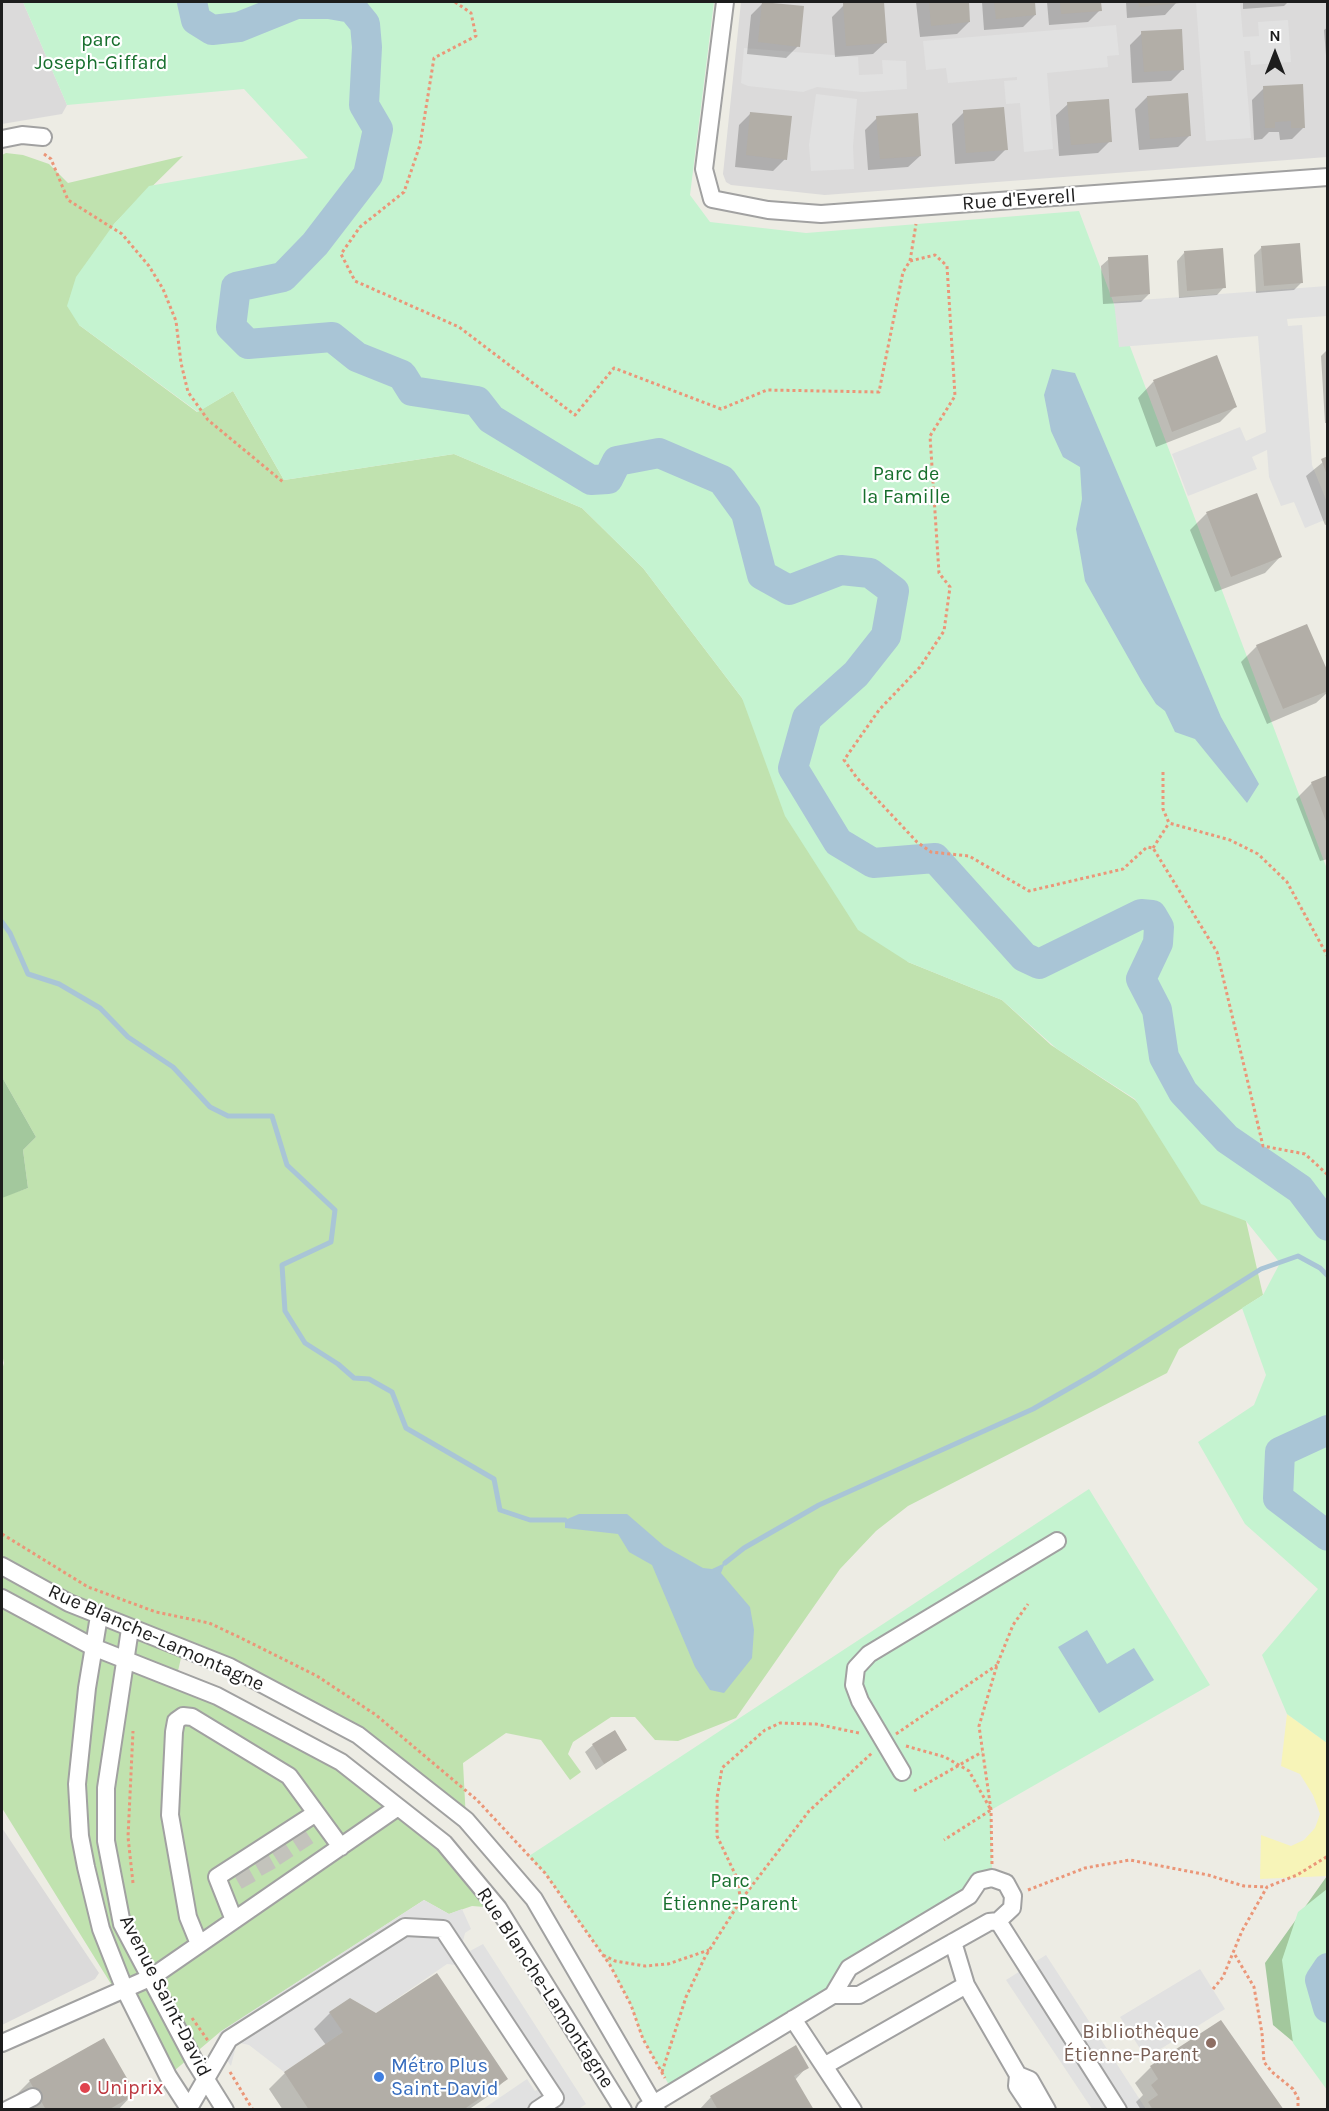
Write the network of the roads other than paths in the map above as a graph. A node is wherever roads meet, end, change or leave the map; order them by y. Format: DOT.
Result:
graph roads {
  1 [pos="724,2"];
  2 [pos="43,137"];
  3 [pos="2,139"];
  4 [pos="1328,177"];
  5 [pos="1057,1541"];
  6 [pos="2,1566"];
  7 [pos="2,1598"];
  8 [pos="99,1616"];
  9 [pos="130,1629"];
  10 [pos="93,1647"];
  11 [pos="124,1659"];
  12 [pos="902,1772"];
  13 [pos="398,1807"];
  14 [pos="316,1814"];
  15 [pos="341,1847"];
  16 [pos="234,1920"];
  17 [pos="998,1921"];
  18 [pos="952,1942"];
  19 [pos="199,1944"];
  20 [pos="152,1977"];
  21 [pos="966,1986"];
  22 [pos="125,1990"];
  23 [pos="833,1995"];
  24 [pos="793,2019"];
  25 [pos="2,2043"];
  26 [pos="824,2066"];
  27 [pos="1018,2075"];
  28 [pos="206,2077"];
  29 [pos="33,2097"];
  30 [pos="652,2108"];
  31 [pos="7,2109"];
  32 [pos="189,2109"];
  33 [pos="225,2109"];
  34 [pos="537,2109"];
  35 [pos="623,2109"];
  36 [pos="852,2109"];
  37 [pos="1033,2109"];
  38 [pos="1047,2109"];
  39 [pos="1118,2109"];
  1 -- 4 [label="street, Rue d'Everell"];
  2 -- 3 [label="street"];
  5 -- 12 [label="street"];
  6 -- 8 [label="street, Rue Blanche-Lamontagne"];
  7 -- 10 [label="street, Rue Blanche-Lamontagne"];
  8 -- 9 [label="street, Rue Blanche-Lamontagne"];
  8 -- 10 [label="street, Avenue Saint-David"];
  9 -- 11 [label="street, Avenue Saint-David"];
  9 -- 30 [label="street, Rue Blanche-Lamontagne"];
  10 -- 11 [label="street, Rue Blanche-Lamontagne"];
  10 -- 22 [label="street, Avenue Saint-David"];
  11 -- 13 [label="street, Rue Blanche-Lamontagne"];
  11 -- 20 [label="street, Avenue Saint-David"];
  13 -- 15 [label="street"];
  13 -- 35 [label="street, Rue Blanche-Lamontagne"];
  14 -- 15 [label="street"];
  14 -- 16 [label="street"];
  14 -- 19 [label="street"];
  15 -- 16 [label="street"];
  16 -- 19 [label="street"];
  17 -- 18 [label="street"];
  17 -- 23 [label="street"];
  17 -- 39 [label="street"];
  18 -- 21 [label="street"];
  18 -- 23 [label="street"];
  19 -- 20 [label="street"];
  20 -- 22 [label="street"];
  20 -- 28 [label="street, Avenue Saint-David"];
  21 -- 26 [label="street"];
  21 -- 27 [label="street"];
  22 -- 25 [label="street"];
  22 -- 32 [label="street, Avenue Saint-David"];
  23 -- 24 [label="street"];
  24 -- 26 [label="street"];
  24 -- 30 [label="street"];
  26 -- 36 [label="street"];
  27 -- 37 [label="street"];
  27 -- 38 [label="street"];
  28 -- 32 [label="street"];
  28 -- 33 [label="street, Avenue Saint-David"];
  28 -- 34 [label="street"];
  29 -- 31 [label="street"];
}
